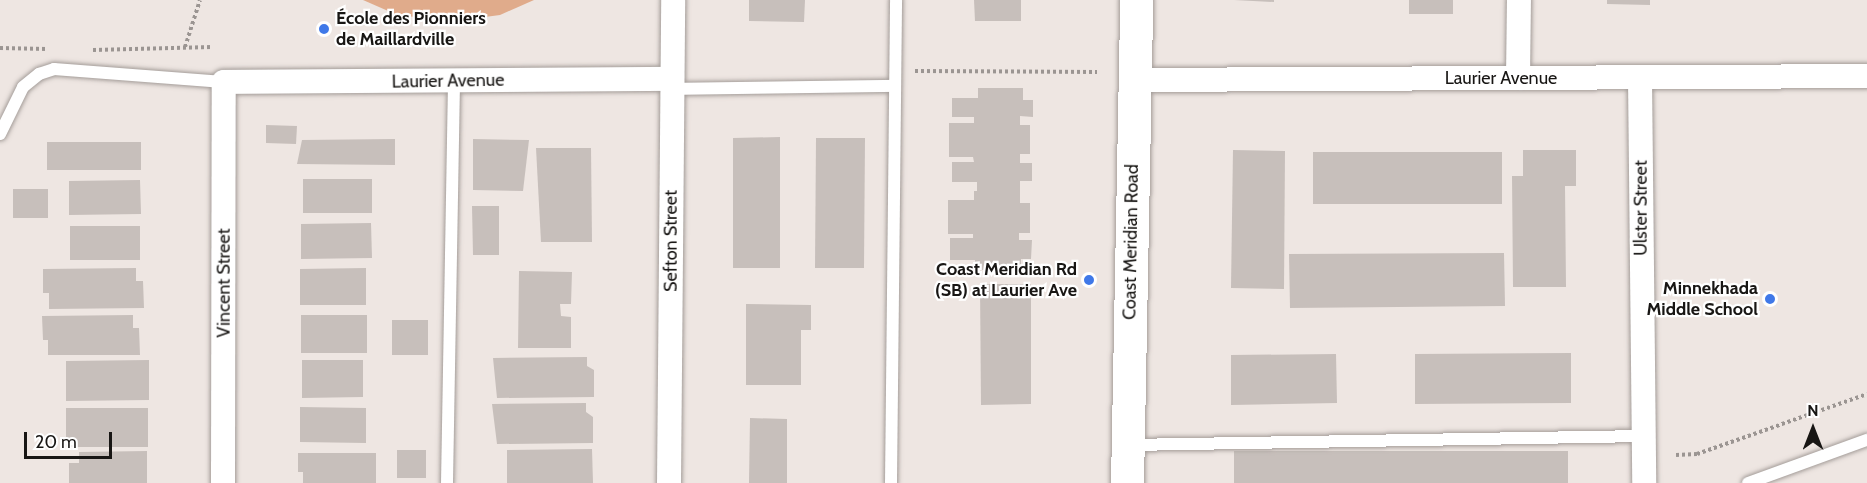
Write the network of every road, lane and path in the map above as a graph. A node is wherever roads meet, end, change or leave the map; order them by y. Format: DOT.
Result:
graph roads {
  1 [pos="200,0"];
  2 [pos="673,0"];
  3 [pos="896,0"];
  4 [pos="1136,0"];
  5 [pos="1519,0"];
  6 [pos="185,47"];
  7 [pos="212,47"];
  8 [pos="0,48"];
  9 [pos="51,50"];
  10 [pos="86,51"];
  11 [pos="896,72"];
  12 [pos="1097,72"];
  13 [pos="1867,76"];
  14 [pos="1640,77"];
  15 [pos="1518,78"];
  16 [pos="1135,80"];
  17 [pos="454,81"];
  18 [pos="224,82"];
  19 [pos="671,84"];
  20 [pos="895,86"];
  21 [pos="0,134"];
  22 [pos="1867,393"];
  23 [pos="1644,436"];
  24 [pos="1867,440"];
  25 [pos="1127,445"];
  26 [pos="1676,455"];
  27 [pos="223,483"];
  28 [pos="447,483"];
  29 [pos="669,483"];
  30 [pos="891,483"];
  31 [pos="1127,483"];
  32 [pos="1644,483"];
  33 [pos="1748,483"];
  1 -- 6 [label="path"];
  2 -- 19 [label="street, Sefton Street"];
  3 -- 11 [label="lane"];
  4 -- 16 [label="main road, Coast Meridian Road"];
  5 -- 15 [label="street"];
  6 -- 7 [label="path"];
  6 -- 10 [label="path"];
  8 -- 9 [label="path"];
  11 -- 12 [label="path"];
  11 -- 20 [label="lane"];
  13 -- 14 [label="street, Laurier Avenue"];
  14 -- 15 [label="street, Laurier Avenue"];
  14 -- 23 [label="street, Ulster Street"];
  15 -- 16 [label="street, Laurier Avenue"];
  16 -- 25 [label="main road, Coast Meridian Road"];
  17 -- 18 [label="street, Laurier Avenue"];
  17 -- 19 [label="street, Laurier Avenue"];
  17 -- 28 [label="lane"];
  18 -- 21 [label="lane"];
  18 -- 27 [label="street, Vincent Street"];
  19 -- 20 [label="lane"];
  19 -- 29 [label="street, Sefton Street"];
  20 -- 30 [label="lane"];
  22 -- 26 [label="path"];
  23 -- 25 [label="lane"];
  23 -- 32 [label="street, Ulster Street"];
  24 -- 33 [label="lane"];
  25 -- 31 [label="main road, Coast Meridian Road"];
}
